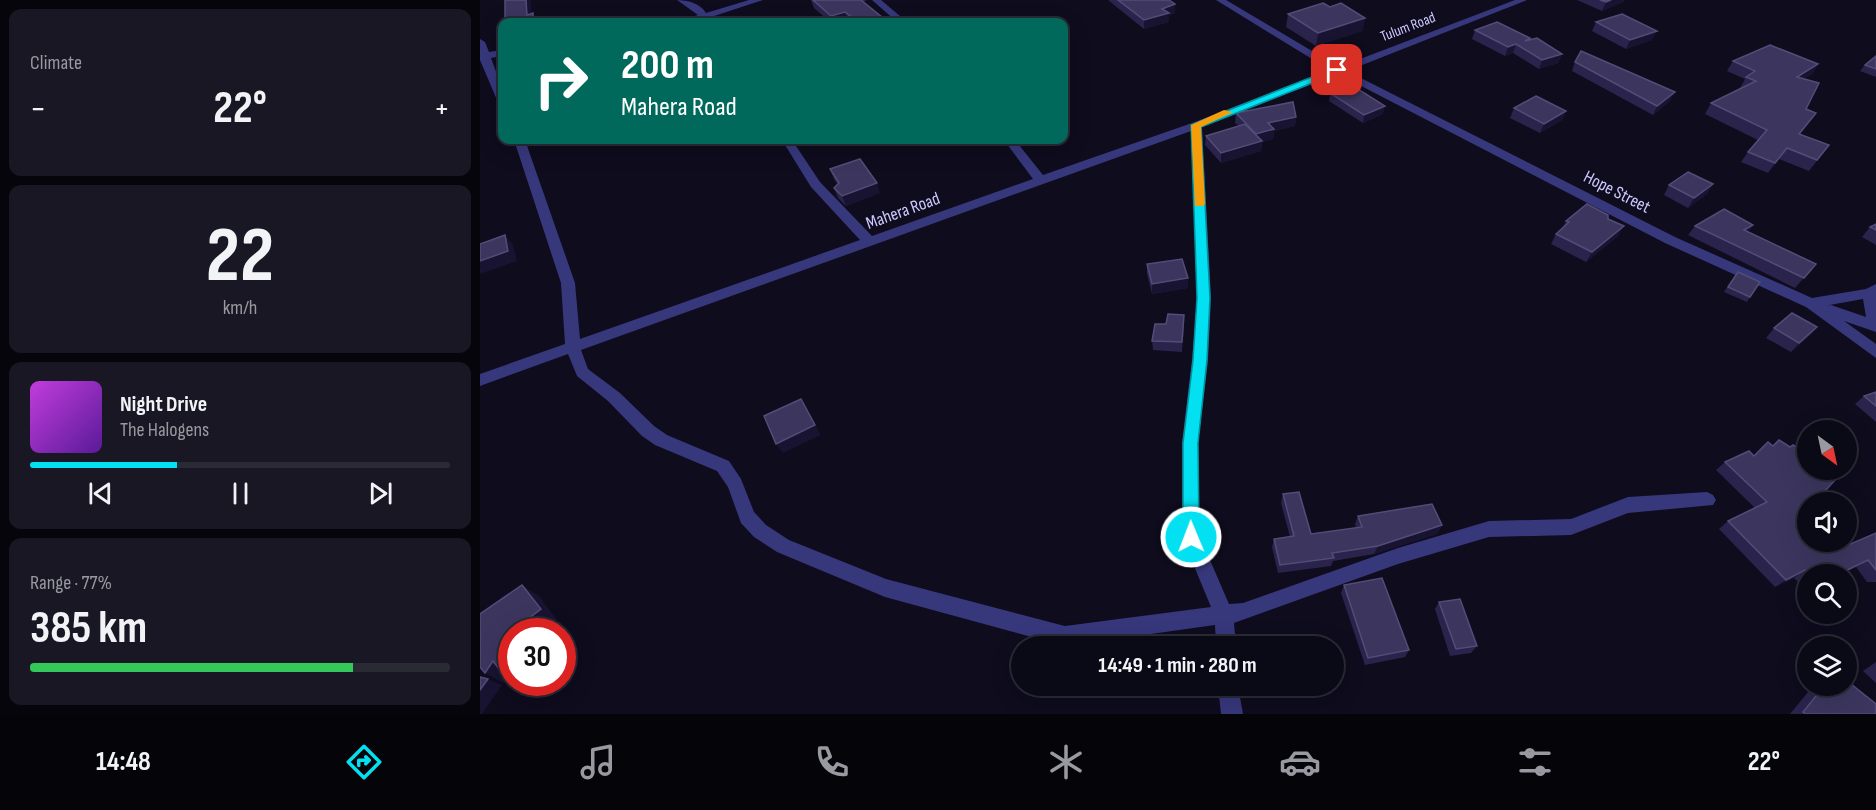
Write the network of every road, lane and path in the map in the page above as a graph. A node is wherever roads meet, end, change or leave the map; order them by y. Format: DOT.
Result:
graph roads {
  1 [pos="681,0"];
  2 [pos="759,0"];
  3 [pos="876,0"];
  4 [pos="1220,0"];
  5 [pos="1523,0"];
  6 [pos="704,18"];
  7 [pos="710,18"];
  8 [pos="897,18"];
  9 [pos="480,42"];
  10 [pos="498,54"];
  11 [pos="482,57"];
  12 [pos="1337,70"];
  13 [pos="498,91"];
  14 [pos="1196,125"];
  15 [pos="520,144"];
  16 [pos="790,144"];
  17 [pos="1012,144"];
  18 [pos="1041,181"];
  19 [pos="870,242"];
  20 [pos="1873,291"];
  21 [pos="1811,303"];
  22 [pos="1875,327"];
  23 [pos="573,347"];
  24 [pos="1876,352"];
  25 [pos="480,380"];
  26 [pos="1707,500"];
  27 [pos="1224,615"];
  28 [pos="1225,636"];
  29 [pos="1229,696"];
  30 [pos="1232,714"];
  1 -- 6 [label="street"];
  2 -- 7 [label="street"];
  3 -- 8 [label="street"];
  4 -- 12 [label="street, Hope Street"];
  5 -- 12 [label="street, Tulum Road"];
  9 -- 11 [label="street"];
  10 -- 11 [label="street"];
  11 -- 13 [label="street"];
  12 -- 14 [label="street, Mahera Road"];
  12 -- 21 [label="street, Hope Street"];
  14 -- 18 [label="street, Mahera Road"];
  14 -- 27 [label="street"];
  15 -- 23 [label="street"];
  16 -- 19 [label="street"];
  17 -- 18 [label="street"];
  18 -- 19 [label="street, Mahera Road"];
  19 -- 23 [label="street, Mahera Road"];
  20 -- 21 [label="street"];
  20 -- 22 [label="street"];
  21 -- 22 [label="street"];
  21 -- 24 [label="street, Hope Street"];
  23 -- 25 [label="street, Mahera Road"];
  23 -- 27 [label="street"];
  26 -- 27 [label="street"];
  27 -- 28 [label="street"];
  29 -- 30 [label="street"];
}
